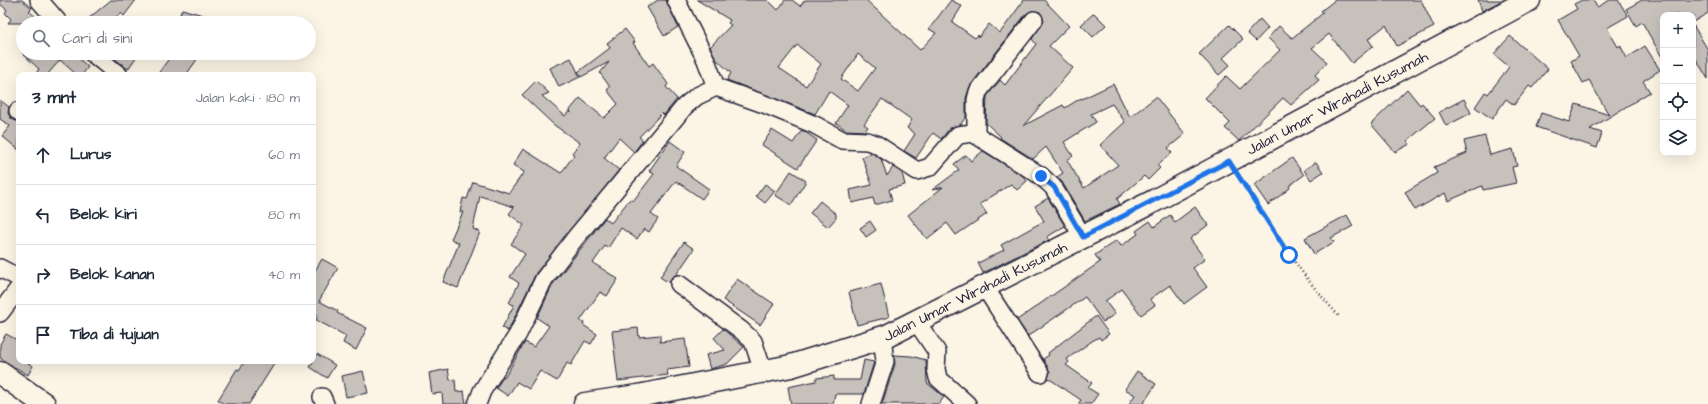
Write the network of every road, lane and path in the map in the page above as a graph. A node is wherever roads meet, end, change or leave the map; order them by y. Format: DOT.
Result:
graph roads {
  1 [pos="39,0"];
  2 [pos="676,0"];
  3 [pos="1529,0"];
  4 [pos="54,16"];
  5 [pos="1034,20"];
  6 [pos="101,60"];
  7 [pos="115,72"];
  8 [pos="716,88"];
  9 [pos="976,135"];
  10 [pos="1229,161"];
  11 [pos="1083,237"];
  12 [pos="0,268"];
  13 [pos="16,276"];
  14 [pos="679,284"];
  15 [pos="984,286"];
  16 [pos="16,292"];
  17 [pos="0,313"];
  18 [pos="1339,316"];
  19 [pos="916,321"];
  20 [pos="882,338"];
  21 [pos="763,371"];
  22 [pos="0,373"];
  23 [pos="1040,373"];
  24 [pos="44,404"];
  25 [pos="477,404"];
  26 [pos="585,404"];
  27 [pos="871,404"];
  28 [pos="967,404"];
  1 -- 4 [label="street"];
  2 -- 8 [label="street"];
  3 -- 10 [label="main road, Jalan Umar Wirahadi Kusumah"];
  5 -- 9 [label="street"];
  6 -- 7 [label="street"];
  8 -- 9 [label="street"];
  8 -- 25 [label="street"];
  9 -- 11 [label="street"];
  10 -- 11 [label="main road, Jalan Umar Wirahadi Kusumah"];
  10 -- 18 [label="path"];
  11 -- 15 [label="main road, Jalan Umar Wirahadi Kusumah"];
  12 -- 13 [label="street"];
  14 -- 21 [label="street"];
  15 -- 19 [label="main road, Jalan Umar Wirahadi Kusumah"];
  15 -- 23 [label="street"];
  16 -- 17 [label="street"];
  19 -- 20 [label="main road, Jalan Umar Wirahadi Kusumah"];
  19 -- 28 [label="street"];
  20 -- 21 [label="main road, Jalan Umar Wirahadi Kusumah"];
  20 -- 27 [label="street"];
  21 -- 26 [label="main road, Jalan Umar Wirahadi Kusumah"];
  22 -- 24 [label="main road"];
}
